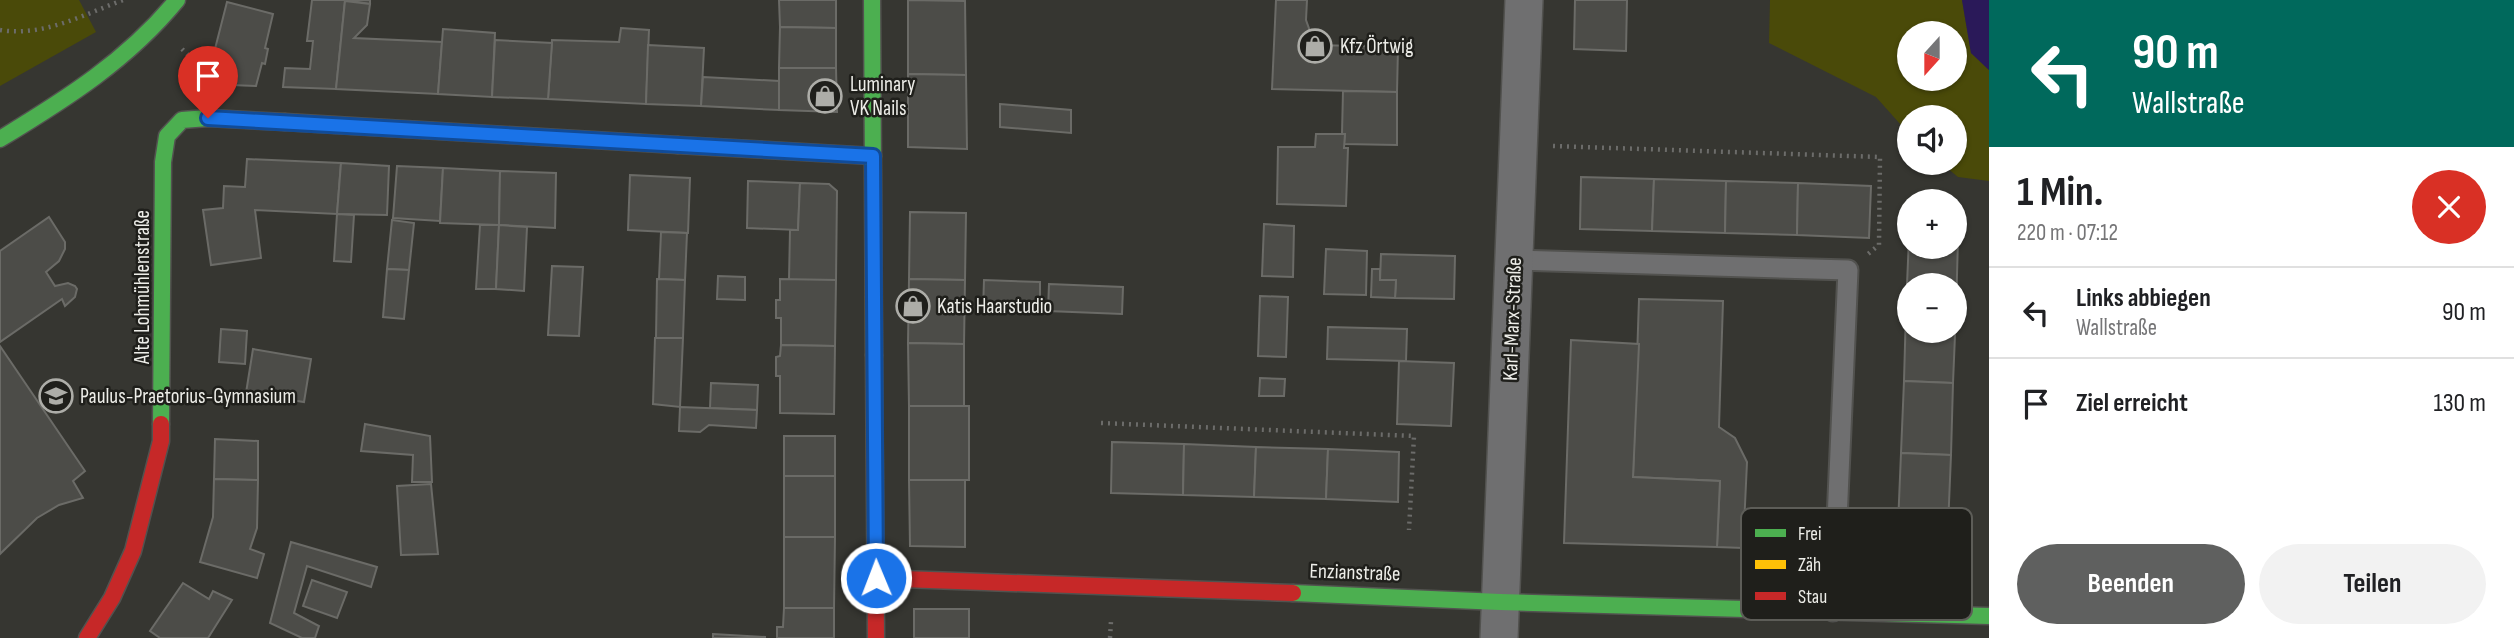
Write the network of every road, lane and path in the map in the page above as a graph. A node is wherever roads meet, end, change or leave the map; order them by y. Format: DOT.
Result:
graph roads {
  1 [pos="123,0"];
  2 [pos="177,0"];
  3 [pos="872,0"];
  4 [pos="1524,0"];
  5 [pos="0,30"];
  6 [pos="0,139"];
  7 [pos="1545,146"];
  8 [pos="873,156"];
  9 [pos="1514,260"];
  10 [pos="1848,270"];
  11 [pos="1101,423"];
  12 [pos="1838,508"];
  13 [pos="1409,530"];
  14 [pos="876,578"];
  15 [pos="1500,602"];
  16 [pos="1741,609"];
  17 [pos="87,638"];
  18 [pos="876,638"];
  19 [pos="1499,638"];
  1 -- 5 [label="path"];
  2 -- 6 [label="street"];
  3 -- 8 [label="street"];
  4 -- 9 [label="street, Karl-Marx-Straße"];
  7 -- 10 [label="path"];
  8 -- 14 [label="street"];
  8 -- 17 [label="street, Alte Lohmühlenstraße"];
  9 -- 10 [label="lane"];
  9 -- 15 [label="street, Karl-Marx-Straße"];
  10 -- 12 [label="lane"];
  11 -- 13 [label="path"];
  14 -- 15 [label="street, Enzianstraße"];
  14 -- 18 [label="street"];
  15 -- 16 [label="street, Enzianstraße"];
  15 -- 19 [label="street, Karl-Marx-Straße"];
}
